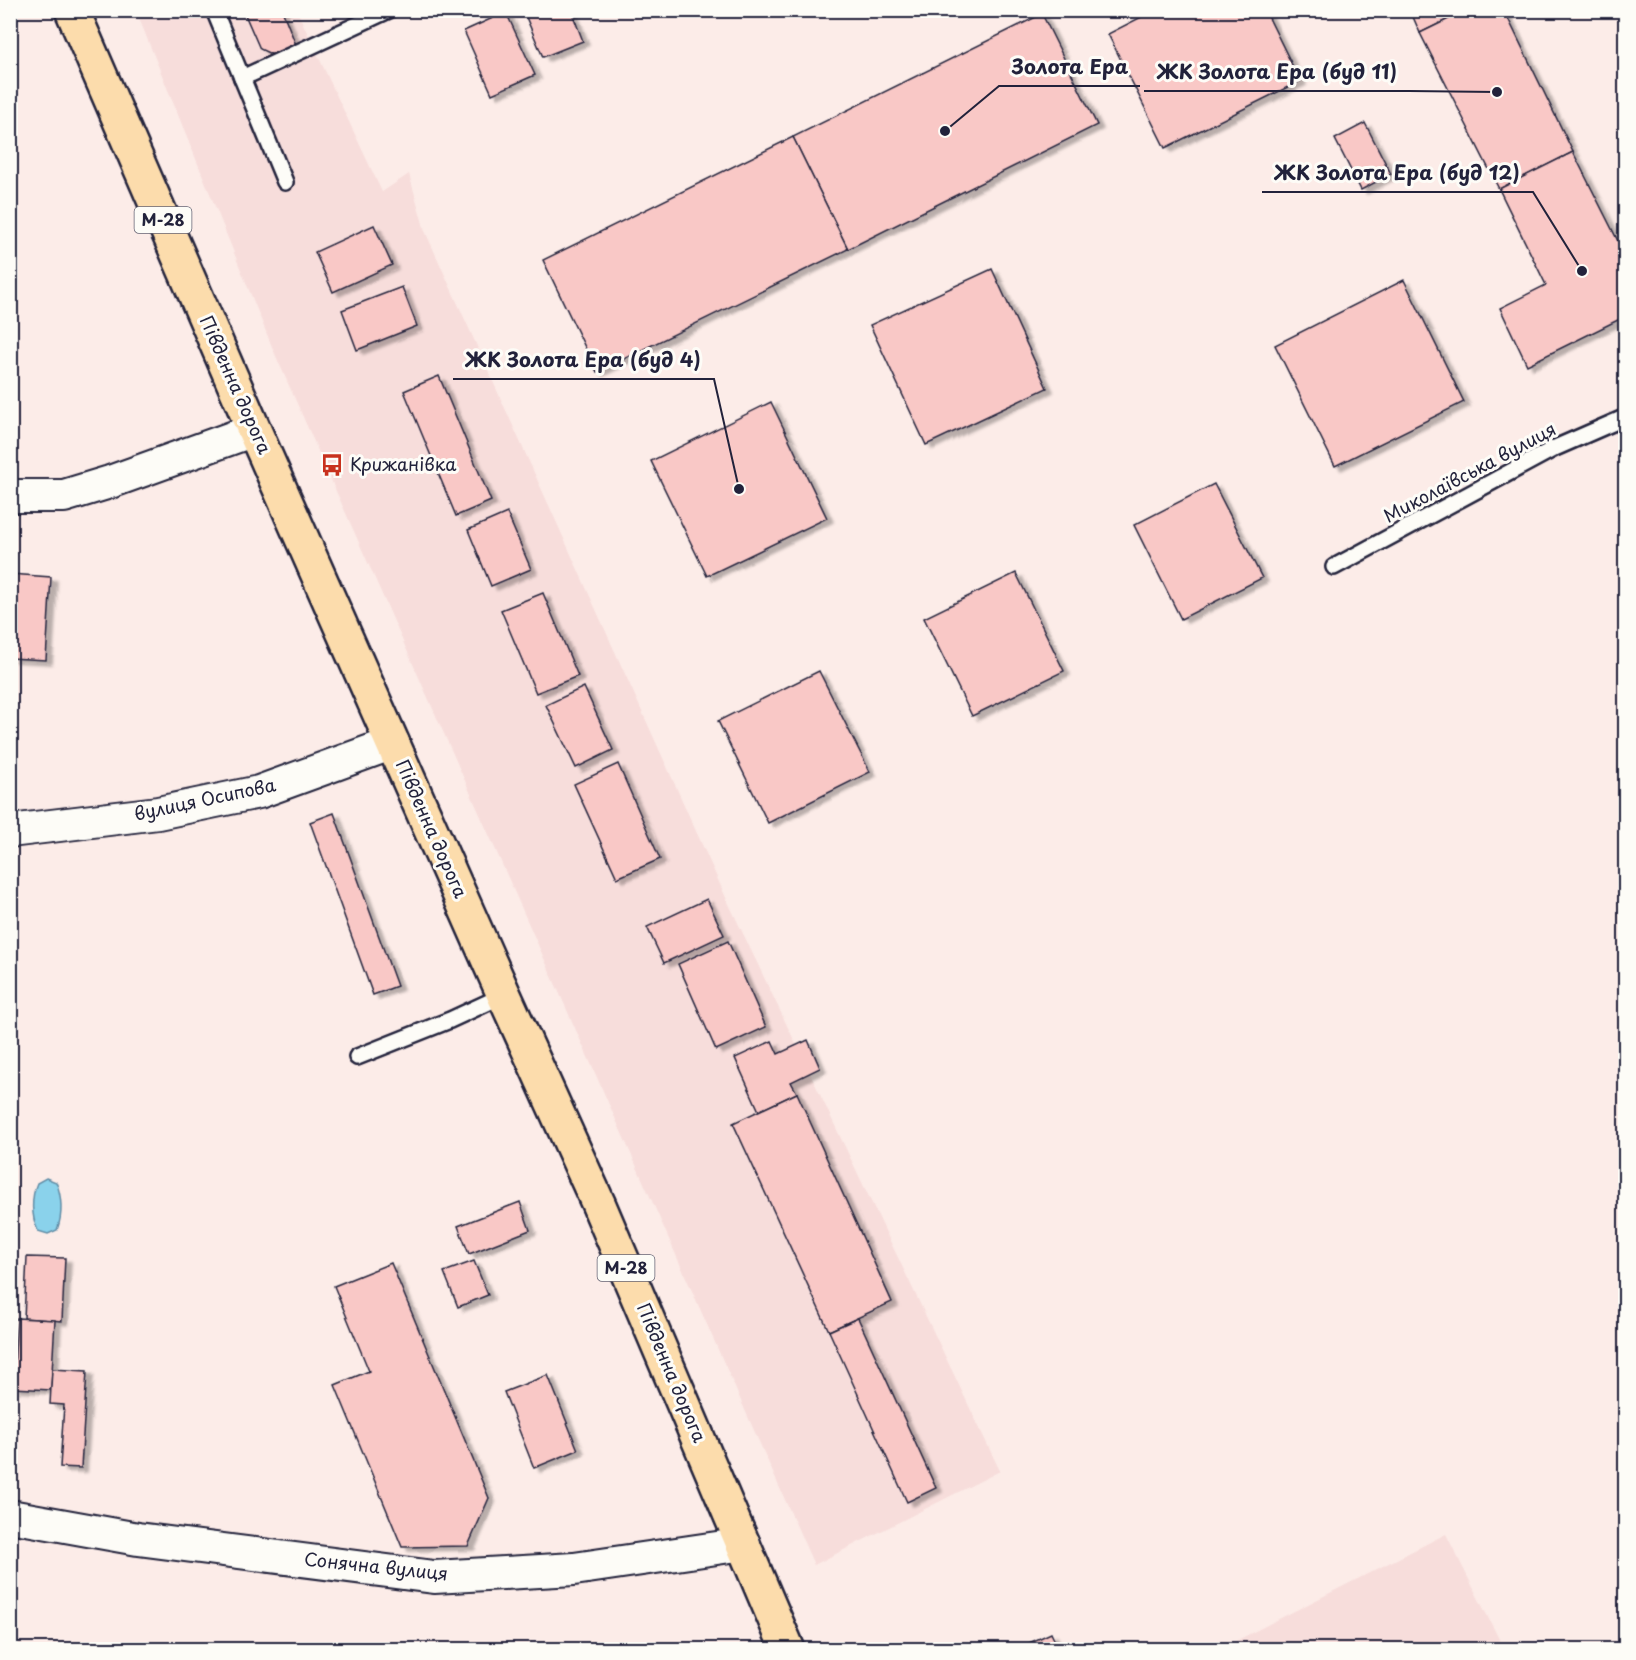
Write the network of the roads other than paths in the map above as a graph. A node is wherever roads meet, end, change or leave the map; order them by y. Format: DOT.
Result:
graph roads {
  1 [pos="72,10"];
  2 [pos="214,10"];
  3 [pos="390,10"];
  4 [pos="242,78"];
  5 [pos="285,182"];
  6 [pos="1626,417"];
  7 [pos="254,430"];
  8 [pos="10,496"];
  9 [pos="1334,567"];
  10 [pos="393,742"];
  11 [pos="10,831"];
  12 [pos="504,995"];
  13 [pos="357,1057"];
  14 [pos="10,1516"];
  15 [pos="744,1544"];
  16 [pos="788,1650"];
  1 -- 7 [label="highway, Південна дорога / М-28"];
  2 -- 4 [label="lane"];
  3 -- 4 [label="lane"];
  4 -- 5 [label="lane"];
  6 -- 9 [label="lane, Миколаївська вулиця"];
  7 -- 8 [label="street"];
  7 -- 10 [label="highway, Південна дорога / М-28"];
  10 -- 11 [label="street, вулиця Осипова"];
  10 -- 12 [label="highway, Південна дорога / М-28"];
  12 -- 13 [label="lane"];
  12 -- 15 [label="highway, Південна дорога / М-28"];
  14 -- 15 [label="street, Сонячна вулиця"];
  15 -- 16 [label="highway, Південна дорога / М-28"];
}
